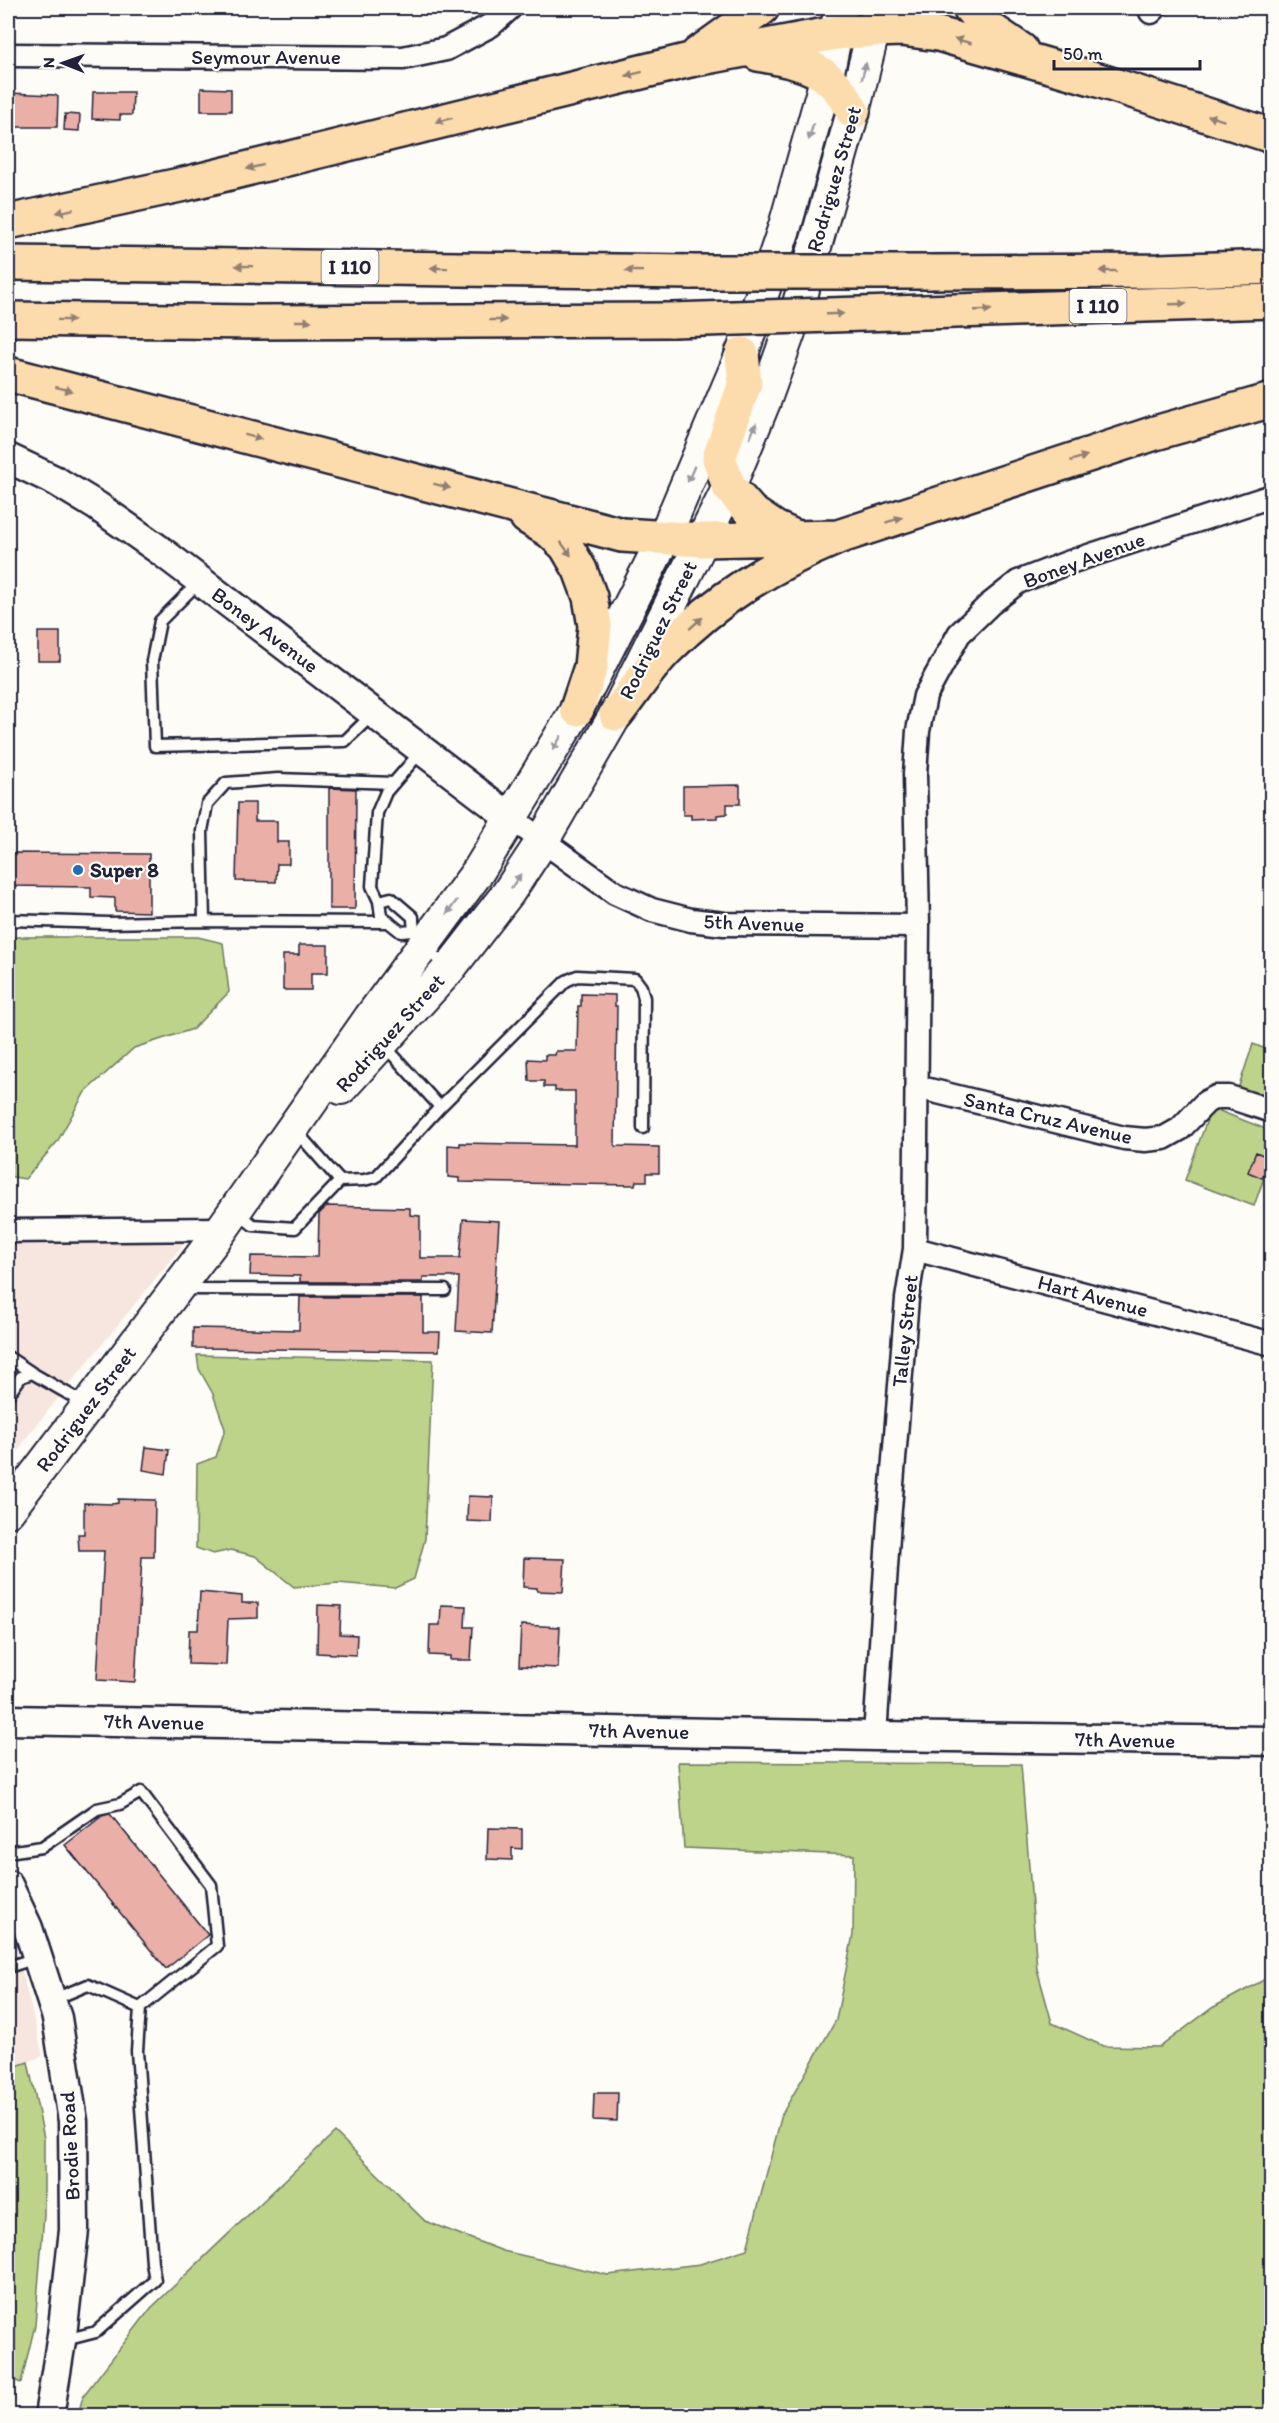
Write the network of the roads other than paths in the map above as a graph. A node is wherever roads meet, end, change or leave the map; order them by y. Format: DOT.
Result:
graph roads {
  1 [pos="510,8"];
  2 [pos="762,8"];
  3 [pos="970,8"];
  4 [pos="876,19"];
  5 [pos="838,20"];
  6 [pos="733,53"];
  7 [pos="8,55"];
  8 [pos="690,60"];
  9 [pos="1040,63"];
  10 [pos="827,76"];
  11 [pos="854,112"];
  12 [pos="1272,136"];
  13 [pos="8,222"];
  14 [pos="8,263"];
  15 [pos="1272,267"];
  16 [pos="1272,301"];
  17 [pos="8,319"];
  18 [pos="742,354"];
  19 [pos="8,374"];
  20 [pos="1272,400"];
  21 [pos="8,458"];
  22 [pos="729,488"];
  23 [pos="1272,496"];
  24 [pos="502,502"];
  25 [pos="795,537"];
  26 [pos="838,537"];
  27 [pos="664,538"];
  28 [pos="702,540"];
  29 [pos="200,581"];
  30 [pos="577,709"];
  31 [pos="374,714"];
  32 [pos="616,714"];
  33 [pos="422,750"];
  34 [pos="394,783"];
  35 [pos="511,818"];
  36 [pos="543,840"];
  37 [pos="379,900"];
  38 [pos="8,920"];
  39 [pos="204,921"];
  40 [pos="389,922"];
  41 [pos="918,926"];
  42 [pos="418,938"];
  43 [pos="449,969"];
  44 [pos="373,1035"];
  45 [pos="917,1087"];
  46 [pos="440,1107"];
  47 [pos="1272,1111"];
  48 [pos="643,1128"];
  49 [pos="296,1131"];
  50 [pos="340,1180"];
  51 [pos="229,1220"];
  52 [pos="8,1231"];
  53 [pos="915,1249"];
  54 [pos="177,1289"];
  55 [pos="445,1290"];
  56 [pos="1272,1344"];
  57 [pos="8,1357"];
  58 [pos="32,1374"];
  59 [pos="8,1395"];
  60 [pos="89,1405"];
  61 [pos="8,1511"];
  62 [pos="8,1720"];
  63 [pos="875,1736"];
  64 [pos="1272,1741"];
  65 [pos="8,1852"];
  66 [pos="8,1885"];
  67 [pos="38,1958"];
  68 [pos="8,1967"];
  69 [pos="51,2000"];
  70 [pos="140,2008"];
  71 [pos="61,2341"];
  72 [pos="49,2415"];
  1 -- 7 [label="street, Seymour Avenue"];
  2 -- 8 [label="highway"];
  3 -- 9 [label="highway"];
  4 -- 5 [label="highway"];
  9 -- 4 [label="highway, one-way"];
  11 -- 4 [label="main road, Rodriguez Street, one-way"];
  5 -- 6 [label="highway"];
  5 -- 10 [label="main road, Rodriguez Street"];
  6 -- 8 [label="highway"];
  6 -- 10 [label="highway"];
  8 -- 13 [label="highway, one-way"];
  12 -- 9 [label="highway, one-way"];
  10 -- 11 [label="highway"];
  10 -- 18 [label="main road, Rodriguez Street, one-way"];
  22 -- 11 [label="main road, Rodriguez Street, one-way"];
  15 -- 14 [label="highway, I 110, one-way, bridge"];
  17 -- 16 [label="highway, I 110, one-way, bridge"];
  18 -- 22 [label="highway"];
  18 -- 27 [label="main road, Rodriguez Street, one-way"];
  19 -- 24 [label="highway, one-way"];
  26 -- 20 [label="highway, one-way"];
  21 -- 29 [label="street, Boney Avenue"];
  22 -- 25 [label="highway"];
  22 -- 28 [label="main road, Rodriguez Street"];
  23 -- 41 [label="street, Boney Avenue"];
  24 -- 27 [label="highway"];
  24 -- 30 [label="highway, one-way"];
  25 -- 26 [label="highway"];
  25 -- 28 [label="highway"];
  32 -- 26 [label="highway, one-way"];
  27 -- 28 [label="highway"];
  27 -- 30 [label="main road, Rodriguez Street"];
  28 -- 32 [label="main road, Rodriguez Street"];
  29 -- 31 [label="street, Boney Avenue"];
  29 -- 31 [label="lane"];
  30 -- 35 [label="main road, Rodriguez Street, one-way"];
  31 -- 33 [label="street, Boney Avenue"];
  32 -- 36 [label="main road, Rodriguez Street"];
  33 -- 34 [label="lane"];
  33 -- 35 [label="street, Boney Avenue"];
  34 -- 37 [label="lane"];
  34 -- 39 [label="lane"];
  35 -- 36 [label="street, 5th Avenue"];
  35 -- 42 [label="main road, Rodriguez Street, one-way"];
  36 -- 41 [label="street, 5th Avenue"];
  43 -- 36 [label="main road, Rodriguez Street, one-way"];
  37 -- 40 [label="lane"];
  37 -- 42 [label="lane"];
  38 -- 39 [label="lane"];
  39 -- 40 [label="lane"];
  40 -- 42 [label="lane"];
  41 -- 45 [label="street, Talley Street"];
  42 -- 43 [label="lane"];
  42 -- 44 [label="main road, Rodriguez Street"];
  43 -- 44 [label="main road, Rodriguez Street"];
  44 -- 46 [label="lane"];
  44 -- 49 [label="main road, Rodriguez Street"];
  45 -- 47 [label="street, Santa Cruz Avenue"];
  45 -- 53 [label="street, Talley Street"];
  46 -- 48 [label="lane"];
  46 -- 50 [label="lane"];
  49 -- 50 [label="lane"];
  49 -- 51 [label="main road, Rodriguez Street"];
  50 -- 51 [label="lane"];
  51 -- 52 [label="street"];
  51 -- 54 [label="main road, Rodriguez Street"];
  53 -- 56 [label="street, Hart Avenue"];
  53 -- 63 [label="street, Talley Street"];
  54 -- 55 [label="lane"];
  54 -- 60 [label="main road, Rodriguez Street"];
  57 -- 58 [label="lane"];
  58 -- 59 [label="lane"];
  58 -- 60 [label="lane"];
  60 -- 61 [label="main road, Rodriguez Street"];
  62 -- 63 [label="street, 7th Avenue"];
  63 -- 64 [label="street, 7th Avenue"];
  65 -- 70 [label="lane"];
  66 -- 67 [label="street, Brodie Road"];
  67 -- 68 [label="lane"];
  67 -- 69 [label="street, Brodie Road"];
  69 -- 70 [label="lane"];
  69 -- 71 [label="street, Brodie Road"];
  70 -- 71 [label="lane"];
  71 -- 72 [label="street, Brodie Road"];
}
